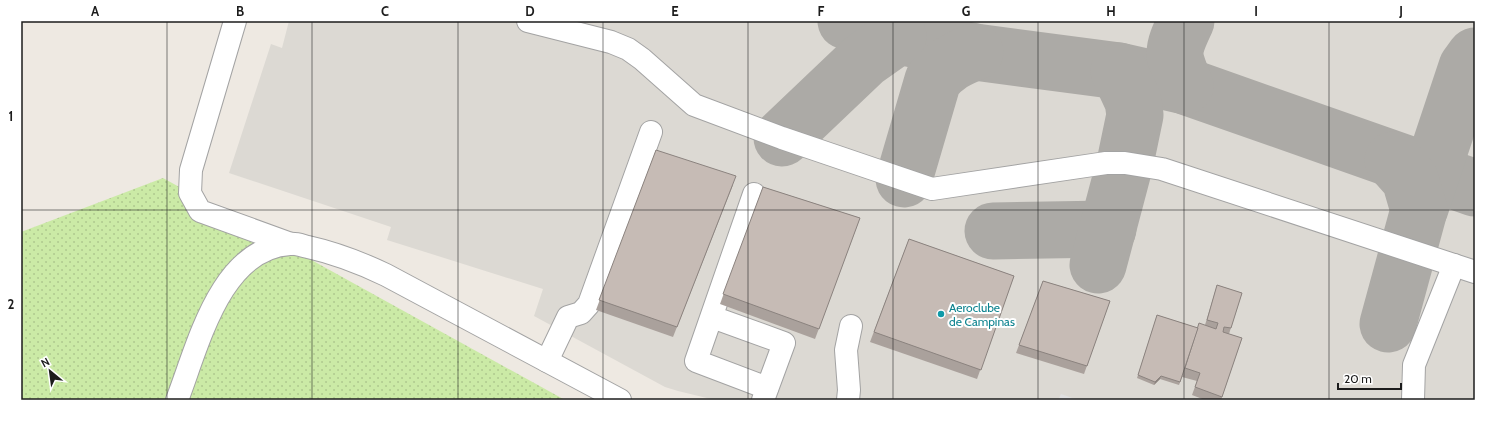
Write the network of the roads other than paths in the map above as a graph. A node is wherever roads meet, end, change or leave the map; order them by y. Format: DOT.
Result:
graph roads {
  1 [pos="235,21"];
  2 [pos="528,21"];
  3 [pos="651,132"];
  4 [pos="754,194"];
  5 [pos="291,244"];
  6 [pos="1454,265"];
  7 [pos="1475,272"];
  8 [pos="712,317"];
  9 [pos="851,326"];
  10 [pos="547,361"];
  11 [pos="765,394"];
  12 [pos="177,400"];
  13 [pos="620,400"];
  14 [pos="848,400"];
  15 [pos="1413,400"];
  1 -- 5 [label="street"];
  2 -- 6 [label="street"];
  3 -- 10 [label="street"];
  4 -- 8 [label="street"];
  5 -- 10 [label="street"];
  5 -- 12 [label="street"];
  6 -- 7 [label="street"];
  6 -- 15 [label="street"];
  8 -- 11 [label="street"];
  8 -- 11 [label="street"];
  9 -- 14 [label="street"];
  10 -- 13 [label="street"];
}
